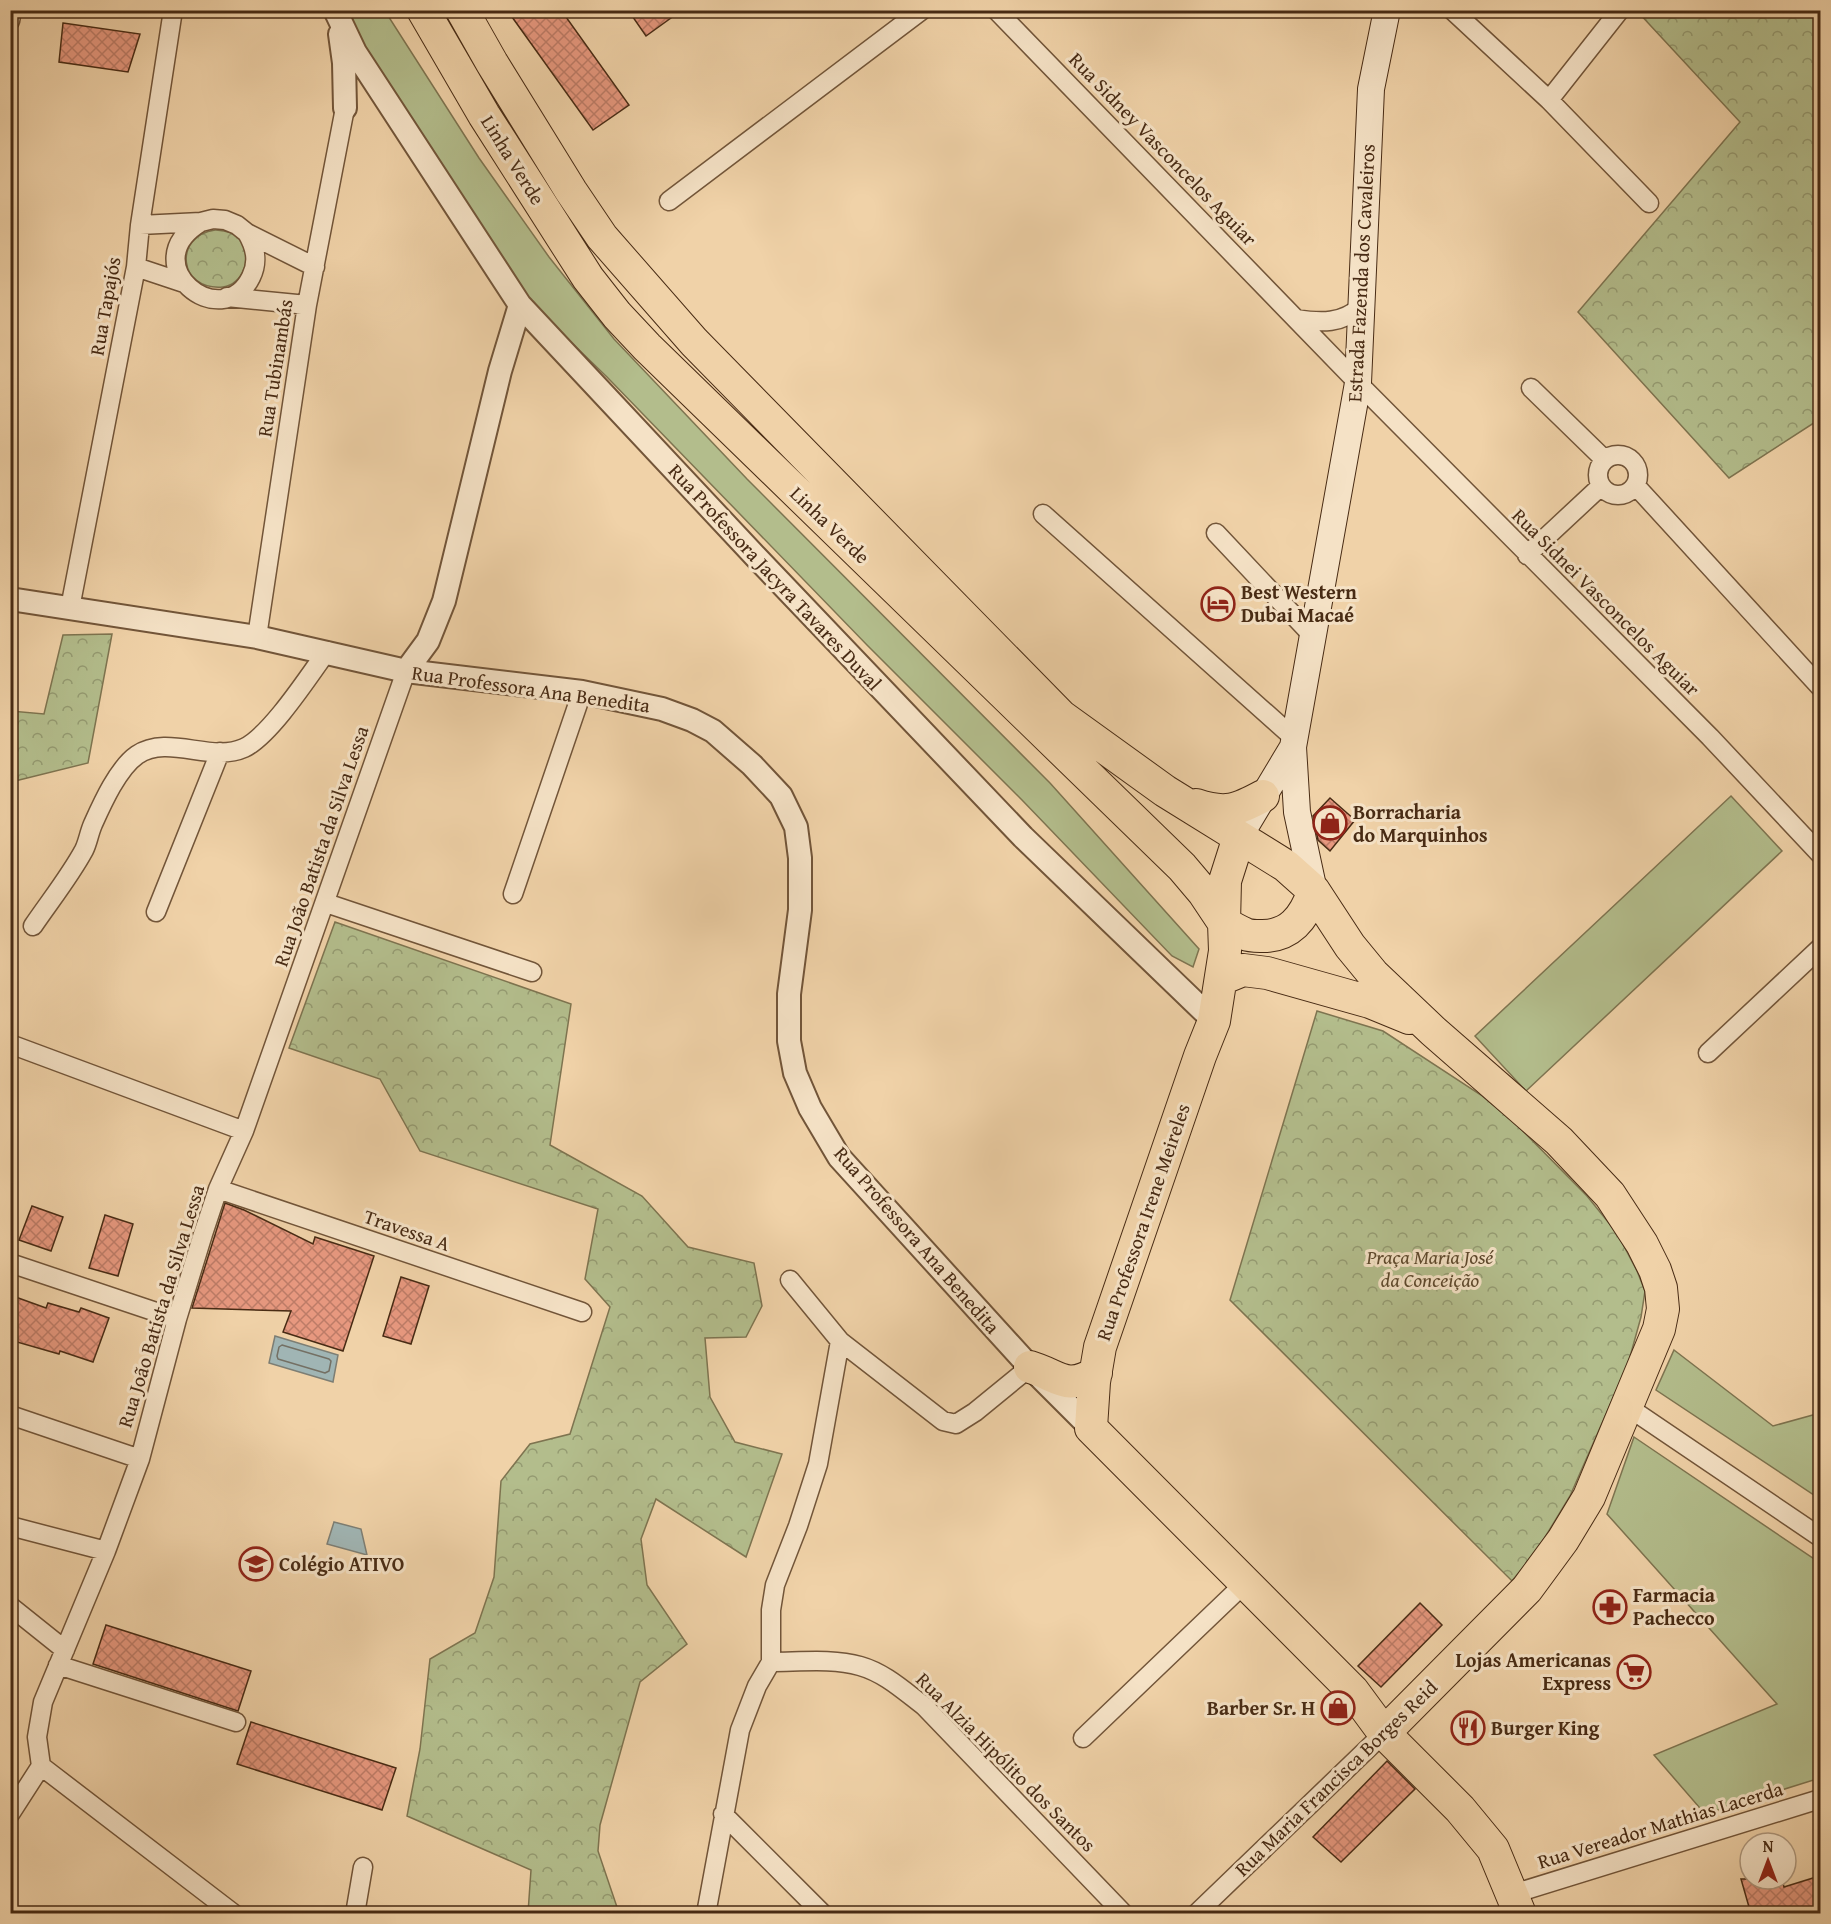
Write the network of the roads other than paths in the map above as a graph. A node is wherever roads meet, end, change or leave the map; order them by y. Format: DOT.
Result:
graph roads {
  1 [pos="12,10"];
  2 [pos="173,10"];
  3 [pos="423,10"];
  4 [pos="462,10"];
  5 [pos="922,10"];
  6 [pos="996,10"];
  7 [pos="1387,10"];
  8 [pos="1452,10"];
  9 [pos="1620,10"];
  10 [pos="336,14"];
  11 [pos="10,21"];
  12 [pos="382,93"];
  13 [pos="1548,100"];
  14 [pos="345,108"];
  15 [pos="669,201"];
  16 [pos="1649,203"];
  17 [pos="201,222"];
  18 [pos="140,225"];
  19 [pos="247,233"];
  20 [pos="136,267"];
  21 [pos="315,267"];
  22 [pos="184,284"];
  23 [pos="227,297"];
  24 [pos="520,305"];
  25 [pos="307,306"];
  26 [pos="1362,306"];
  27 [pos="1296,319"];
  28 [pos="1358,383"];
  29 [pos="1531,388"];
  30 [pos="1605,460"];
  31 [pos="1601,486"];
  32 [pos="1636,486"];
  33 [pos="1043,514"];
  34 [pos="1216,533"];
  35 [pos="1527,555"];
  36 [pos="10,598"];
  37 [pos="70,608"];
  38 [pos="1312,635"];
  39 [pos="257,637"];
  40 [pos="327,651"];
  41 [pos="406,671"];
  42 [pos="1821,687"];
  43 [pos="582,692"];
  44 [pos="1294,743"];
  45 [pos="220,752"];
  46 [pos="1166,791"];
  47 [pos="1263,796"];
  48 [pos="1239,837"];
  49 [pos="1821,854"];
  50 [pos="1314,891"];
  51 [pos="513,894"];
  52 [pos="326,903"];
  53 [pos="156,912"];
  54 [pos="1224,923"];
  55 [pos="33,926"];
  56 [pos="1821,948"];
  57 [pos="532,972"];
  58 [pos="1221,979"];
  59 [pos="1214,1021"];
  60 [pos="1433,1031"];
  61 [pos="10,1044"];
  62 [pos="1708,1053"];
  63 [pos="244,1131"];
  64 [pos="218,1189"];
  65 [pos="10,1263"];
  66 [pos="790,1280"];
  67 [pos="582,1312"];
  68 [pos="177,1319"];
  69 [pos="840,1341"];
  70 [pos="1030,1367"];
  71 [pos="1096,1373"];
  72 [pos="1628,1407"];
  73 [pos="10,1415"];
  74 [pos="1091,1428"];
  75 [pos="140,1459"];
  76 [pos="10,1526"];
  77 [pos="1821,1537"];
  78 [pos="106,1551"];
  79 [pos="1244,1584"];
  80 [pos="10,1606"];
  81 [pos="61,1658"];
  82 [pos="771,1662"];
  83 [pos="1353,1691"];
  84 [pos="1422,1696"];
  85 [pos="236,1722"];
  86 [pos="1384,1733"];
  87 [pos="1083,1738"];
  88 [pos="41,1766"];
  89 [pos="1821,1799"];
  90 [pos="10,1814"];
  91 [pos="723,1814"];
  92 [pos="363,1867"];
  93 [pos="1517,1904"];
  94 [pos="234,1914"];
  95 [pos="355,1914"];
  96 [pos="706,1914"];
  97 [pos="823,1914"];
  98 [pos="1124,1914"];
  99 [pos="1196,1914"];
  1 -- 11 [label="street"];
  2 -- 18 [label="street, Rua Tapajós"];
  3 -- 54 [label="highway, Linha Verde"];
  4 -- 46 [label="highway, Linha Verde"];
  5 -- 15 [label="street"];
  6 -- 27 [label="street, Rua Sidney Vasconcelos Aguiar"];
  7 -- 26 [label="main road, Estrada Fazenda dos Cavaleiros"];
  8 -- 13 [label="street"];
  9 -- 13 [label="street"];
  10 -- 12 [label="street, Rua Professora Jacyra Tavares Duval"];
  10 -- 14 [label="street, Rua Professora Jacyra Tavares Duval"];
  12 -- 14 [label="street"];
  12 -- 24 [label="street, Rua Professora Jacyra Tavares Duval"];
  13 -- 16 [label="street"];
  14 -- 21 [label="street, Rua Tubinambás"];
  17 -- 18 [label="street"];
  17 -- 19 [label="street"];
  17 -- 22 [label="street"];
  18 -- 20 [label="street, Rua Tapajós"];
  19 -- 21 [label="street"];
  19 -- 23 [label="street"];
  20 -- 22 [label="street"];
  20 -- 37 [label="street, Rua Tapajós"];
  21 -- 25 [label="street, Rua Tubinambás"];
  22 -- 23 [label="street"];
  23 -- 25 [label="street"];
  24 -- 41 [label="street"];
  24 -- 59 [label="street, Rua Professora Jacyra Tavares Duval"];
  25 -- 39 [label="street, Rua Tubinambás"];
  26 -- 27 [label="street"];
  26 -- 28 [label="main road, Estrada Fazenda dos Cavaleiros"];
  27 -- 28 [label="street, Rua Sidney Vasconcelos Aguiar"];
  28 -- 35 [label="street, Rua Sidnei Vasconcelos Aguiar"];
  28 -- 38 [label="main road, Estrada Fazenda dos Cavaleiros"];
  29 -- 30 [label="street"];
  30 -- 31 [label="street"];
  30 -- 32 [label="street"];
  31 -- 32 [label="street"];
  31 -- 35 [label="street"];
  32 -- 42 [label="street"];
  33 -- 44 [label="street"];
  34 -- 38 [label="street"];
  35 -- 49 [label="street, Rua Sidnei Vasconcelos Aguiar"];
  36 -- 37 [label="street, Rua Professora Ana Benedita"];
  37 -- 39 [label="street, Rua Professora Ana Benedita"];
  38 -- 44 [label="main road, Estrada Fazenda dos Cavaleiros"];
  39 -- 40 [label="street, Rua Professora Ana Benedita"];
  40 -- 41 [label="street, Rua Professora Ana Benedita"];
  40 -- 45 [label="street"];
  41 -- 43 [label="street, Rua Professora Ana Benedita"];
  41 -- 52 [label="street, Rua João Batista da Silva Lessa"];
  43 -- 51 [label="street"];
  43 -- 70 [label="street, Rua Professora Ana Benedita"];
  44 -- 47 [label="main road, Estrada Fazenda dos Cavaleiros"];
  44 -- 50 [label="main road, Estrada Fazenda dos Cavaleiros"];
  45 -- 53 [label="street"];
  45 -- 55 [label="street"];
  46 -- 47 [label="highway"];
  46 -- 48 [label="highway, Linha Verde"];
  47 -- 48 [label="main road, Estrada Fazenda dos Cavaleiros"];
  48 -- 50 [label="highway, Rua Maria Francisca Borges Reid"];
  48 -- 54 [label="highway"];
  50 -- 54 [label="highway"];
  50 -- 60 [label="highway, Rua Maria Francisca Borges Reid"];
  52 -- 57 [label="street"];
  52 -- 63 [label="street, Rua João Batista da Silva Lessa"];
  54 -- 58 [label="highway"];
  56 -- 62 [label="street"];
  58 -- 59 [label="highway"];
  58 -- 60 [label="highway, Rua Maria Francisca Borges Reid"];
  59 -- 71 [label="highway, Rua Professora Irene Meireles"];
  60 -- 72 [label="highway, Rua Maria Francisca Borges Reid"];
  61 -- 63 [label="street"];
  63 -- 64 [label="street, Rua João Batista da Silva Lessa"];
  64 -- 67 [label="street, Travessa A"];
  64 -- 68 [label="street, Rua João Batista da Silva Lessa"];
  65 -- 68 [label="street"];
  66 -- 69 [label="street"];
  68 -- 75 [label="street, Rua João Batista da Silva Lessa"];
  69 -- 70 [label="street"];
  69 -- 82 [label="street"];
  70 -- 71 [label="highway"];
  70 -- 74 [label="street, Rua Professora Ana Benedita"];
  71 -- 74 [label="highway, Rua Professora Irene Meireles"];
  72 -- 77 [label="street"];
  72 -- 84 [label="highway, Rua Maria Francisca Borges Reid"];
  73 -- 75 [label="street"];
  74 -- 79 [label="highway, Rua Professora Ana Benedita"];
  75 -- 78 [label="street, Rua João Batista da Silva Lessa"];
  76 -- 78 [label="street"];
  78 -- 81 [label="street, Rua João Batista da Silva Lessa"];
  79 -- 83 [label="highway, Rua Professora Ana Benedita"];
  79 -- 87 [label="street"];
  80 -- 81 [label="street"];
  81 -- 85 [label="street"];
  81 -- 88 [label="street, Rua João Batista da Silva Lessa"];
  82 -- 91 [label="street"];
  82 -- 98 [label="street, Rua Alzia Hipólito dos Santos"];
  83 -- 84 [label="highway"];
  83 -- 86 [label="highway, Rua Professora Ana Benedita"];
  84 -- 86 [label="highway, Rua Maria Francisca Borges Reid"];
  86 -- 93 [label="highway, Rua Professora Ana Benedita"];
  86 -- 99 [label="street, Rua Maria Francisca Borges Reid"];
  88 -- 90 [label="street"];
  88 -- 94 [label="street"];
  89 -- 93 [label="street, Rua Vereador Mathias Lacerda"];
  91 -- 96 [label="street"];
  91 -- 97 [label="street"];
  92 -- 95 [label="street"];
}
